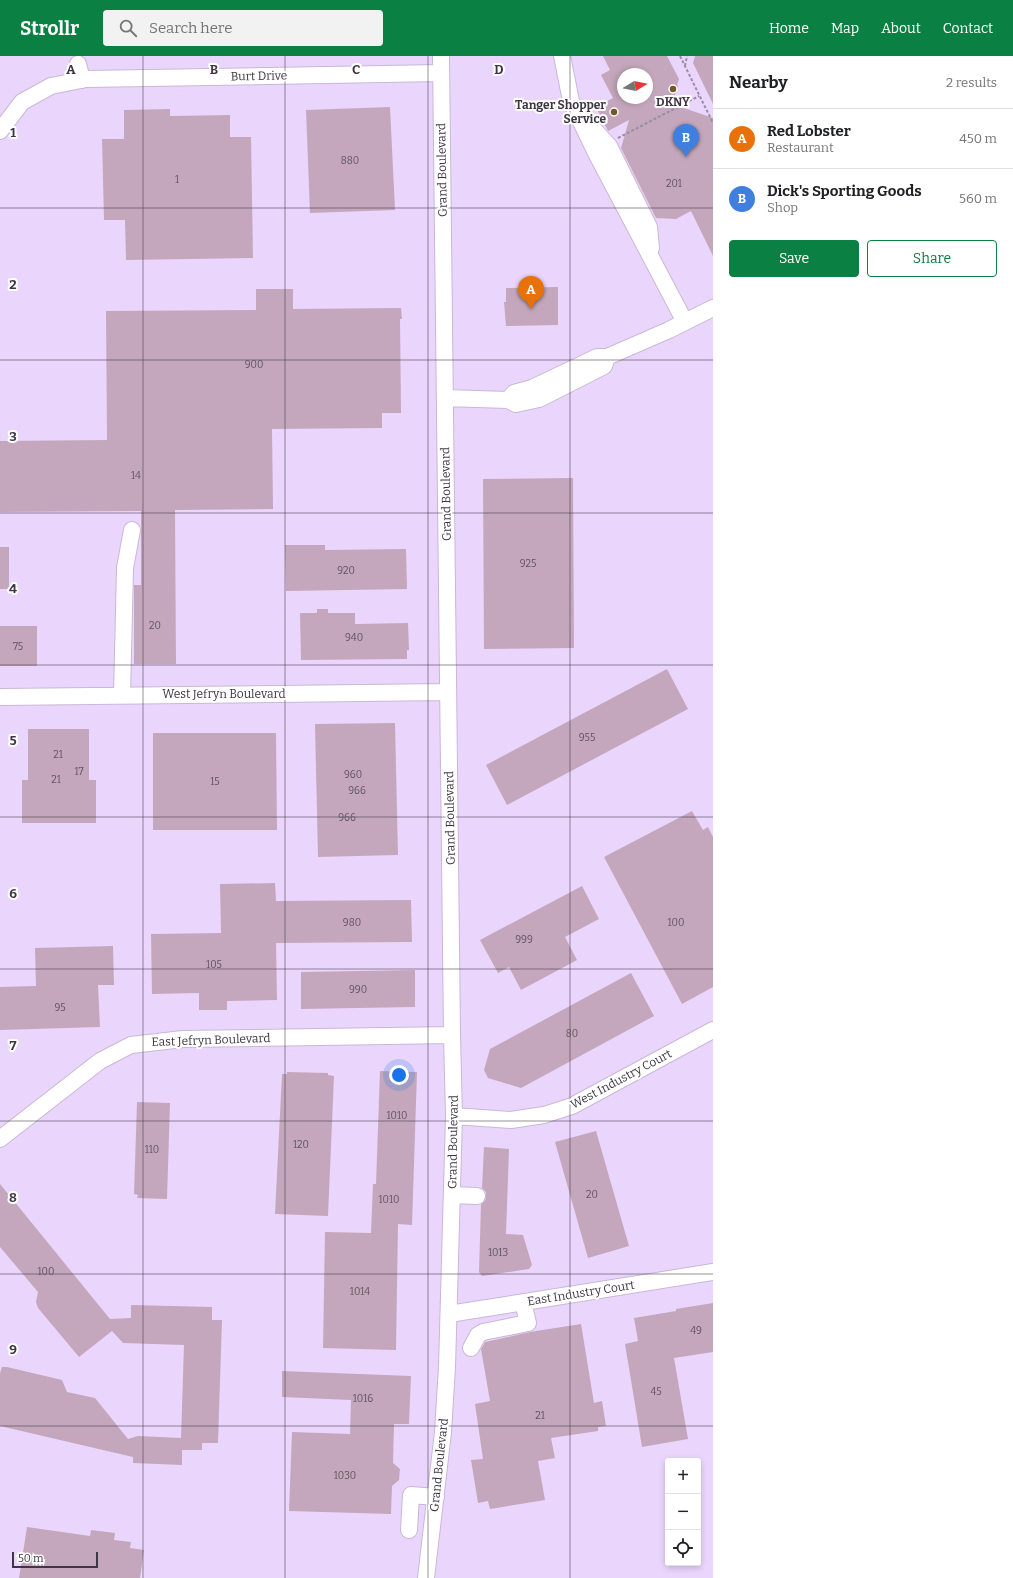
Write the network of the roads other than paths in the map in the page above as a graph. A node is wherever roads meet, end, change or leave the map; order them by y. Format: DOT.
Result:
graph roads {
  1 [pos="441,56"];
  2 [pos="562,56"];
  3 [pos="78,64"];
  4 [pos="441,73"];
  5 [pos="82,80"];
  6 [pos="576,111"];
  7 [pos="0,131"];
  8 [pos="653,259"];
  9 [pos="713,308"];
  10 [pos="685,322"];
  11 [pos="445,398"];
  12 [pos="132,530"];
  13 [pos="448,692"];
  14 [pos="122,695"];
  15 [pos="0,697"];
  16 [pos="713,1030"];
  17 [pos="452,1035"];
  18 [pos="454,1116"];
  19 [pos="0,1139"];
  20 [pos="452,1195"];
  21 [pos="477,1196"];
  22 [pos="713,1272"];
  23 [pos="523,1302"];
  24 [pos="450,1314"];
  25 [pos="471,1348"];
  26 [pos="436,1497"];
  27 [pos="409,1530"];
  28 [pos="426,1578"];
  1 -- 4 [label="street, Grand Boulevard"];
  2 -- 6 [label="street"];
  3 -- 5 [label="street"];
  4 -- 5 [label="street, Burt Drive"];
  4 -- 11 [label="street, Grand Boulevard"];
  5 -- 7 [label="street, Burt Drive"];
  6 -- 8 [label="street"];
  6 -- 8 [label="street"];
  8 -- 10 [label="street"];
  9 -- 10 [label="street"];
  10 -- 11 [label="street"];
  11 -- 13 [label="street, Grand Boulevard"];
  12 -- 14 [label="street"];
  13 -- 14 [label="street, West Jefryn Boulevard"];
  13 -- 17 [label="street, Grand Boulevard"];
  14 -- 15 [label="street, West Jefryn Boulevard"];
  16 -- 18 [label="street, West Industry Court"];
  17 -- 18 [label="street, Grand Boulevard"];
  17 -- 19 [label="street, East Jefryn Boulevard"];
  18 -- 20 [label="street, Grand Boulevard"];
  20 -- 21 [label="street"];
  20 -- 24 [label="street, Grand Boulevard"];
  22 -- 23 [label="street, East Industry Court"];
  23 -- 24 [label="street, East Industry Court"];
  23 -- 25 [label="street"];
  24 -- 26 [label="street, Grand Boulevard"];
  26 -- 27 [label="street"];
  26 -- 28 [label="street, Grand Boulevard"];
}
